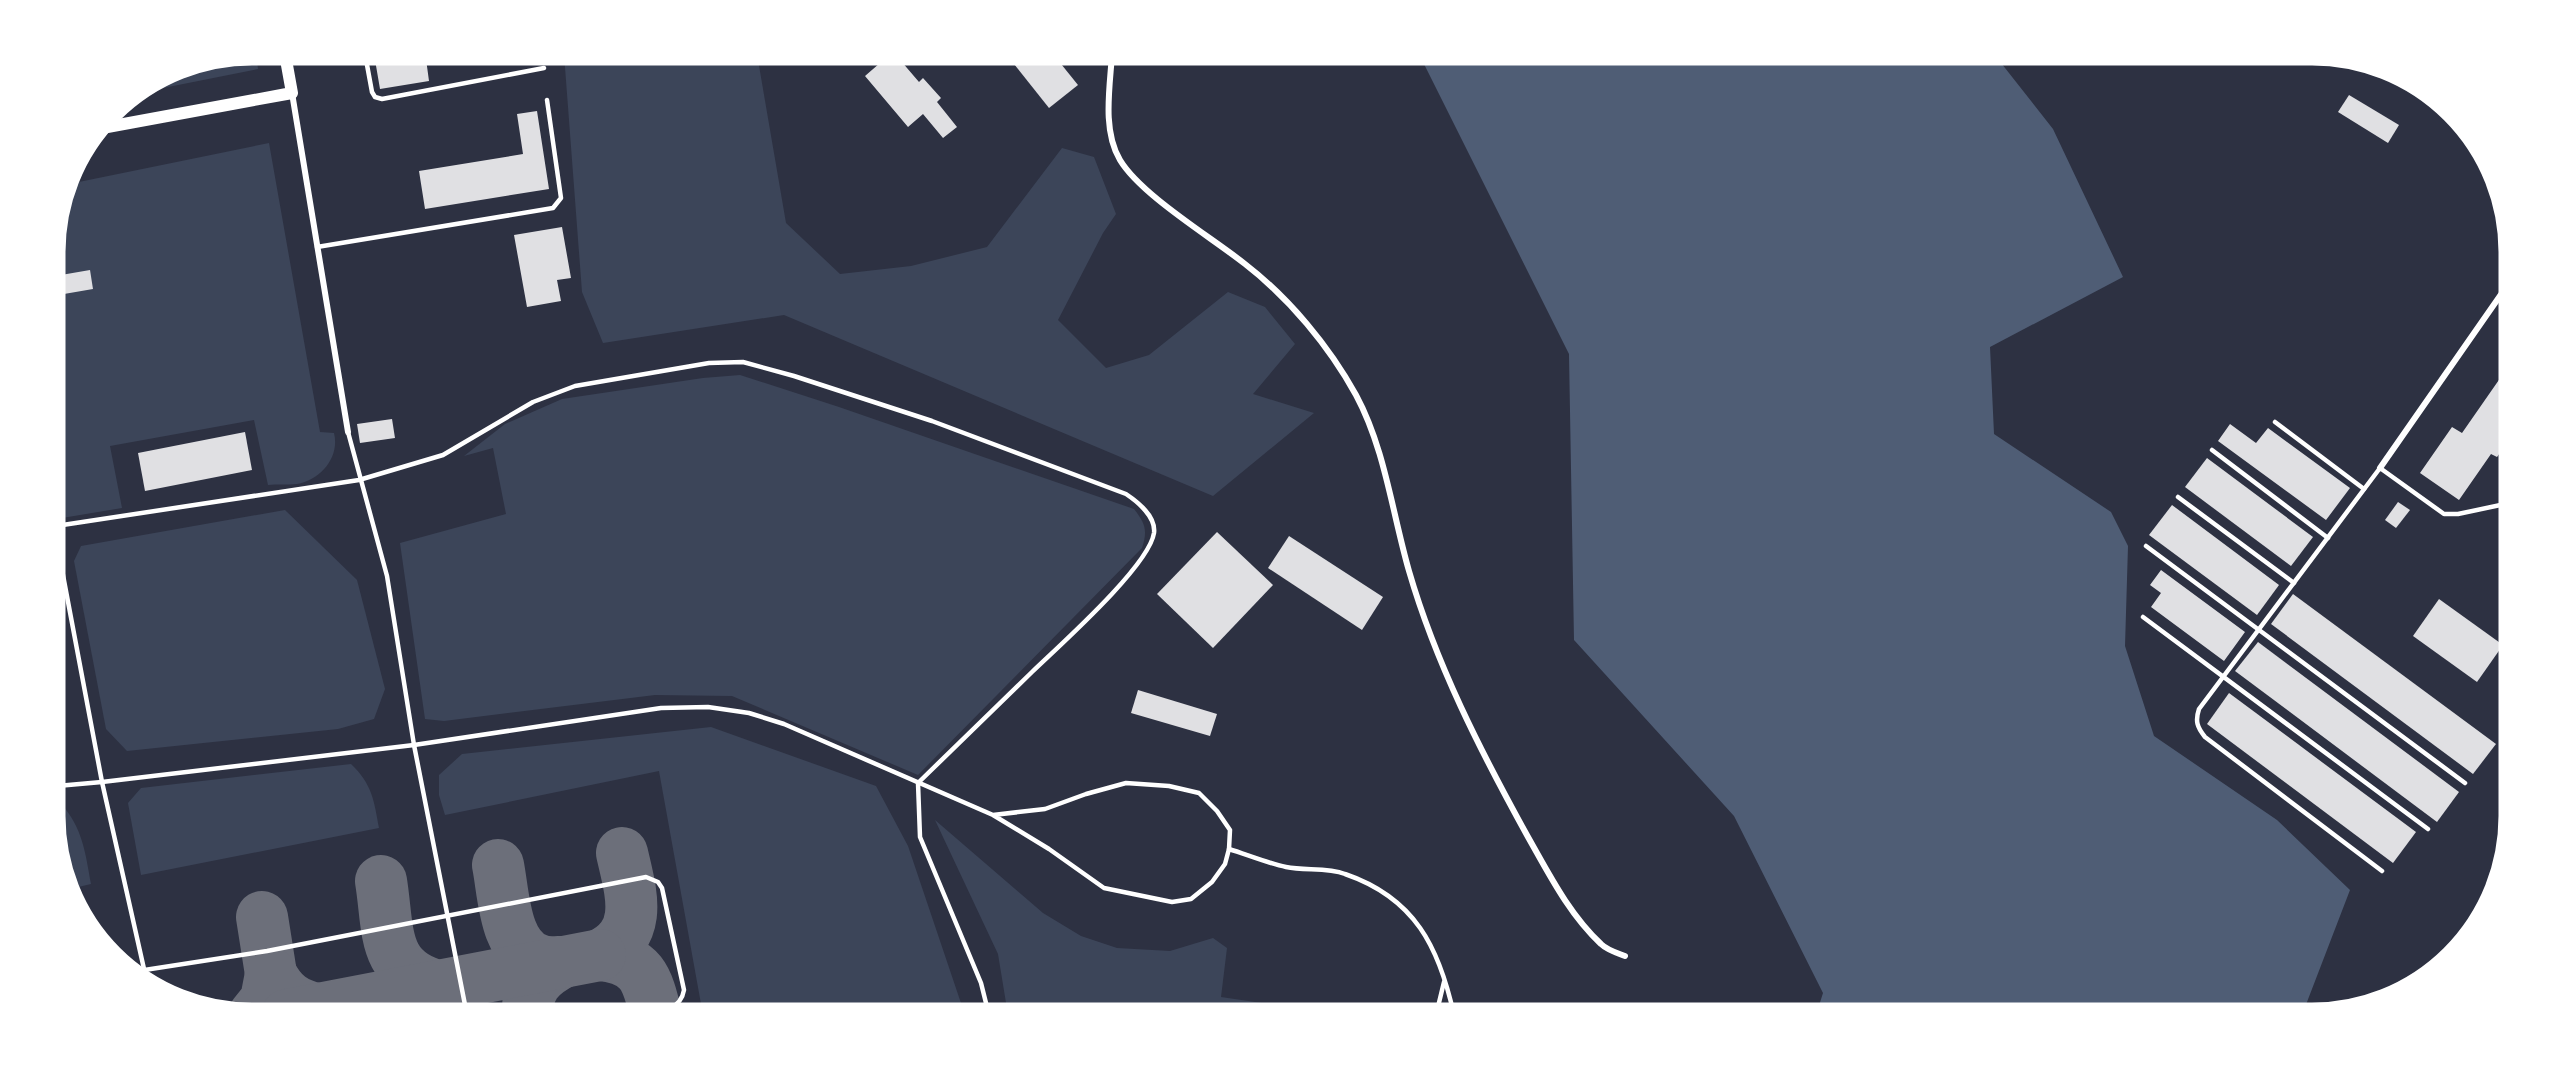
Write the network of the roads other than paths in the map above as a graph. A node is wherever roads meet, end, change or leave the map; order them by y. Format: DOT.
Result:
graph roads {
  1 [pos="287,65"];
  2 [pos="367,65"];
  3 [pos="1111,65"];
  4 [pos="544,68"];
  5 [pos="292,93"];
  6 [pos="547,100"];
  7 [pos="114,126"];
  8 [pos="317,247"];
  9 [pos="2500,296"];
  10 [pos="2275,422"];
  11 [pos="348,432"];
  12 [pos="2212,450"];
  13 [pos="2380,468"];
  14 [pos="359,480"];
  15 [pos="2364,489"];
  16 [pos="2178,497"];
  17 [pos="2500,505"];
  18 [pos="65,525"];
  19 [pos="2328,538"];
  20 [pos="2146,546"];
  21 [pos="64,583"];
  22 [pos="2294,583"];
  23 [pos="2143,617"];
  24 [pos="2259,630"];
  25 [pos="2224,677"];
  26 [pos="414,745"];
  27 [pos="102,782"];
  28 [pos="918,783"];
  29 [pos="2465,783"];
  30 [pos="64,785"];
  31 [pos="993,815"];
  32 [pos="2428,829"];
  33 [pos="1229,849"];
  34 [pos="2382,871"];
  35 [pos="447,915"];
  36 [pos="1625,956"];
  37 [pos="140,967"];
  38 [pos="144,970"];
  39 [pos="1444,981"];
  40 [pos="465,1004"];
  41 [pos="677,1004"];
  42 [pos="986,1004"];
  43 [pos="1439,1004"];
  44 [pos="1451,1004"];
  1 -- 5 [label="main road"];
  2 -- 4 [label="lane"];
  3 -- 36 [label="street"];
  5 -- 7 [label="main road"];
  5 -- 8 [label="street"];
  6 -- 8 [label="lane"];
  8 -- 11 [label="street"];
  9 -- 13 [label="street"];
  10 -- 15 [label="lane"];
  11 -- 14 [label="lane"];
  12 -- 19 [label="lane"];
  13 -- 15 [label="lane"];
  13 -- 17 [label="lane"];
  14 -- 18 [label="lane"];
  14 -- 26 [label="lane"];
  14 -- 28 [label="lane"];
  15 -- 19 [label="lane"];
  16 -- 22 [label="lane"];
  19 -- 22 [label="lane"];
  20 -- 24 [label="lane"];
  21 -- 27 [label="lane"];
  22 -- 24 [label="lane"];
  23 -- 25 [label="lane"];
  24 -- 25 [label="lane"];
  24 -- 29 [label="lane"];
  25 -- 32 [label="lane"];
  25 -- 34 [label="lane"];
  26 -- 27 [label="lane"];
  26 -- 28 [label="lane"];
  26 -- 35 [label="lane"];
  27 -- 30 [label="lane"];
  27 -- 37 [label="lane"];
  28 -- 31 [label="lane"];
  28 -- 42 [label="lane"];
  31 -- 33 [label="lane"];
  31 -- 33 [label="lane"];
  33 -- 39 [label="lane"];
  35 -- 38 [label="lane"];
  35 -- 40 [label="lane"];
  35 -- 41 [label="lane"];
  39 -- 43 [label="lane"];
  39 -- 44 [label="lane"];
}
